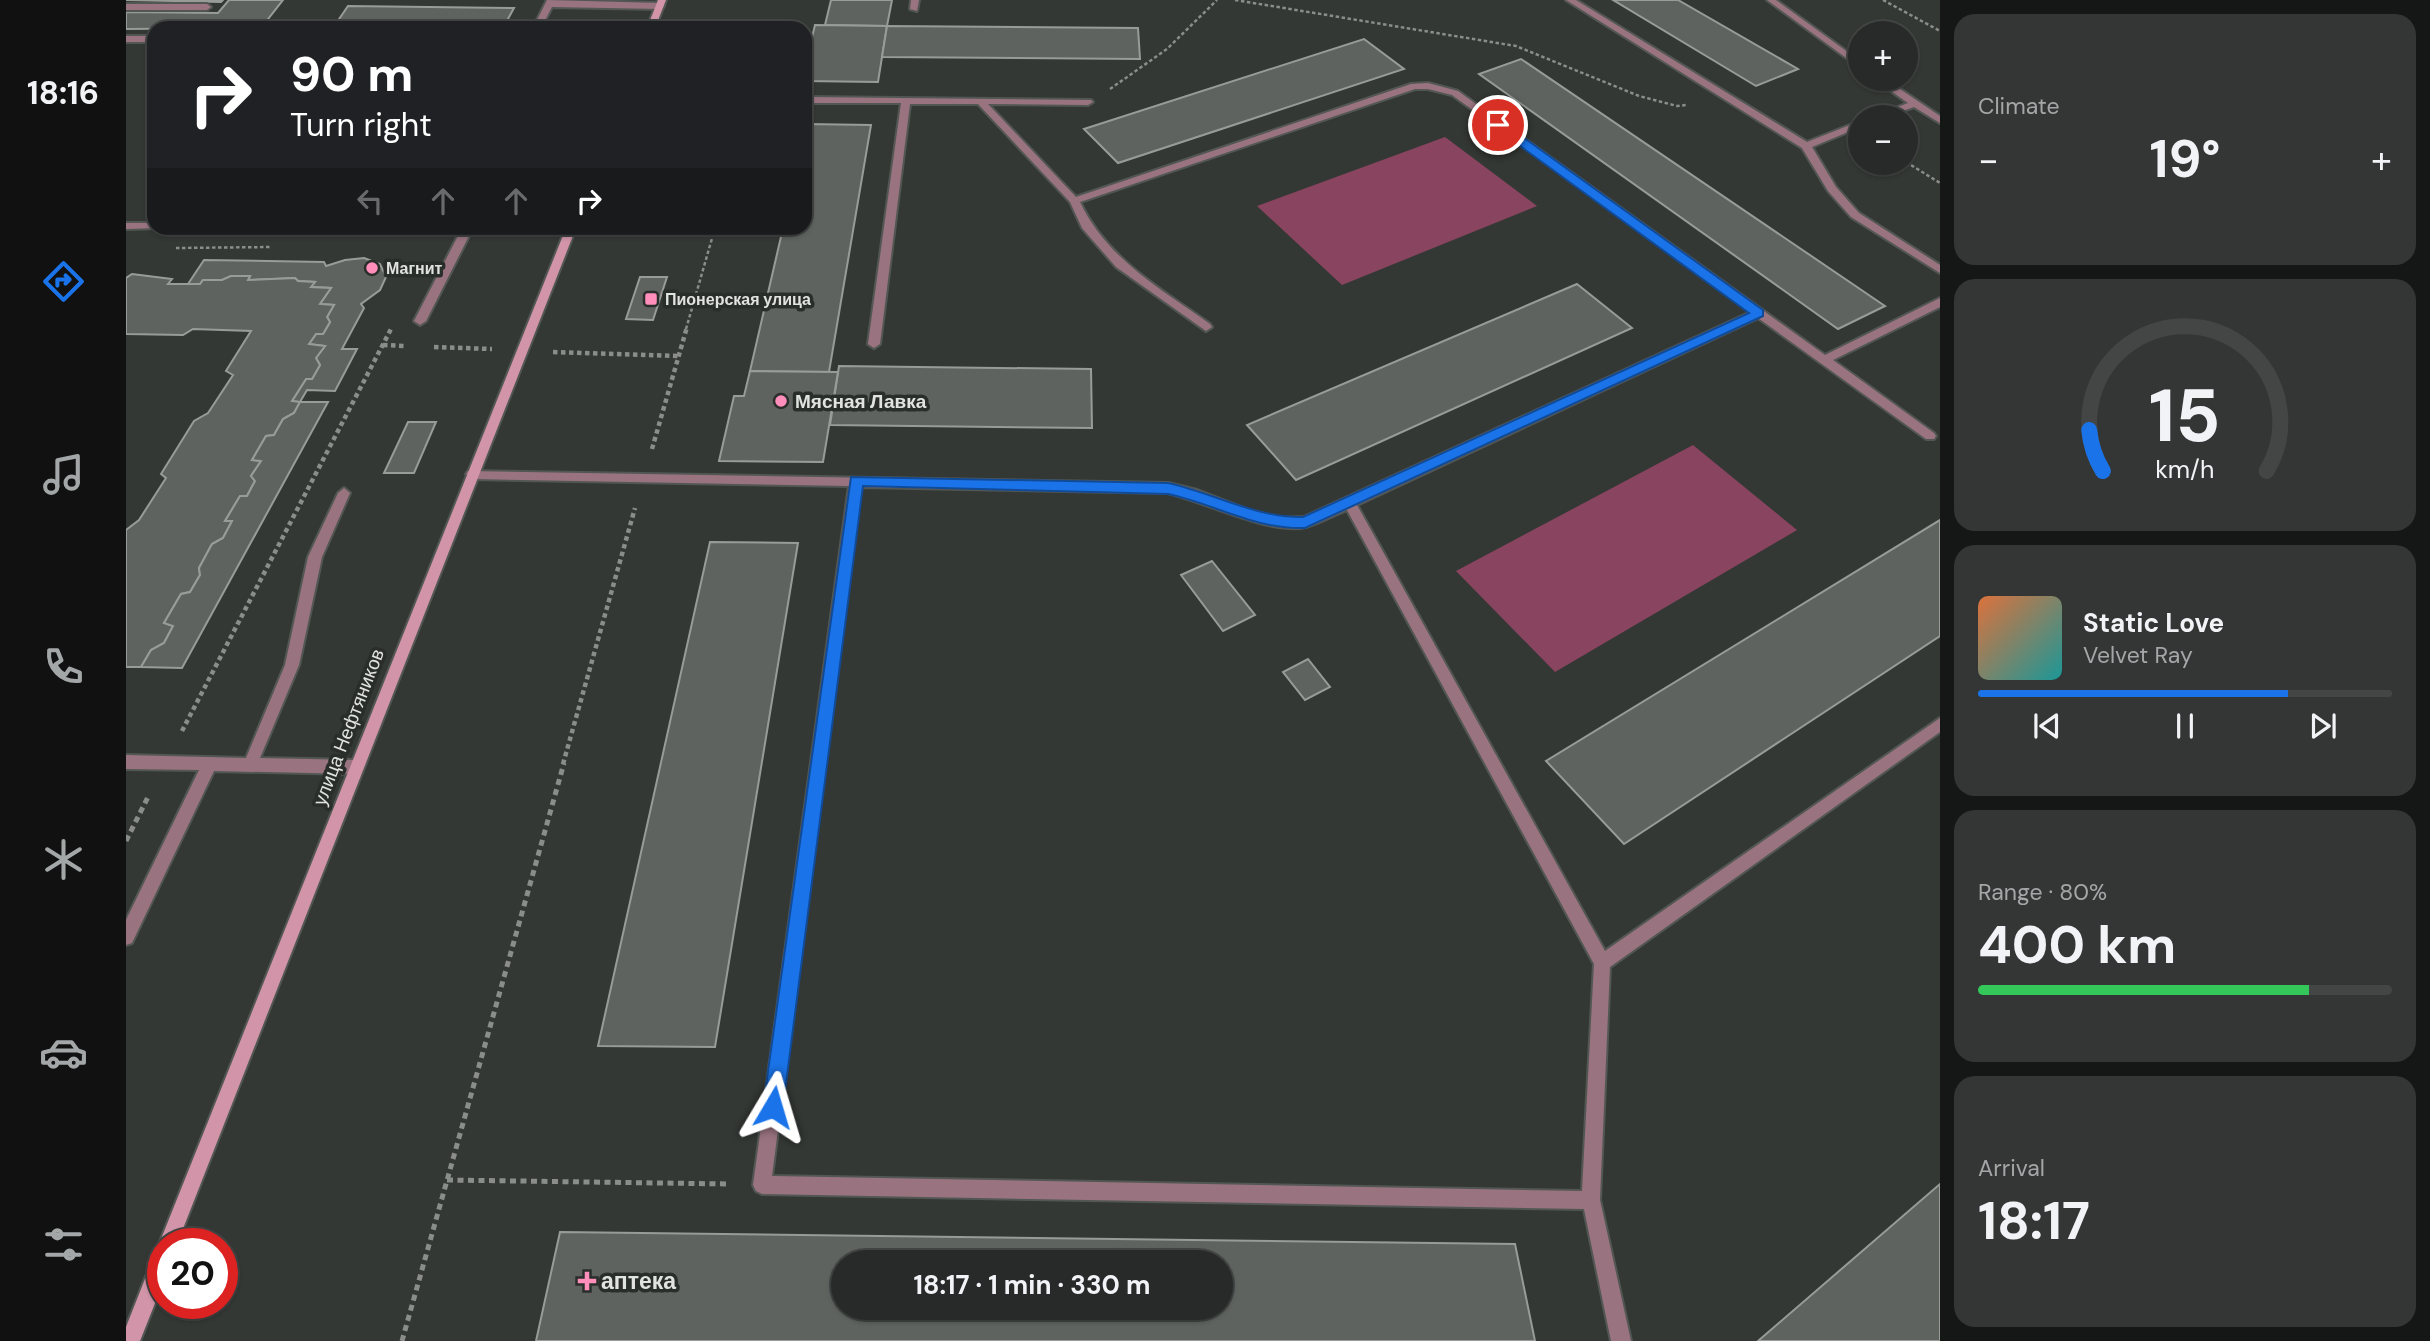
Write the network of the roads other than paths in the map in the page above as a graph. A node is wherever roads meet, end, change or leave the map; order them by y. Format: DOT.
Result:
graph roads {
  1 [pos="1570,0"];
  2 [pos="1771,0"];
  3 [pos="550,2"];
  4 [pos="661,3"];
  5 [pos="126,6"];
  6 [pos="207,7"];
  7 [pos="540,21"];
  8 [pos="654,21"];
  9 [pos="147,38"];
  10 [pos="126,39"];
  11 [pos="1848,56"];
  12 [pos="1895,91"];
  13 [pos="812,100"];
  14 [pos="906,100"];
  15 [pos="980,101"];
  16 [pos="1088,102"];
  17 [pos="1913,104"];
  18 [pos="1940,120"];
  19 [pos="1848,129"];
  20 [pos="1806,146"];
  21 [pos="1073,201"];
  22 [pos="126,226"];
  23 [pos="147,226"];
  24 [pos="464,235"];
  25 [pos="568,235"];
  26 [pos="1940,270"];
  27 [pos="1940,302"];
  28 [pos="1759,313"];
  29 [pos="420,321"];
  30 [pos="1206,327"];
  31 [pos="874,344"];
  32 [pos="1824,360"];
  33 [pos="1930,436"];
  34 [pos="472,474"];
  35 [pos="856,481"];
  36 [pos="344,493"];
  37 [pos="1350,503"];
  38 [pos="1940,724"];
  39 [pos="126,762"];
  40 [pos="210,764"];
  41 [pos="250,765"];
  42 [pos="356,767"];
  43 [pos="126,937"];
  44 [pos="1602,963"];
  45 [pos="1591,1200"];
  46 [pos="174,1228"];
  47 [pos="147,1298"];
  48 [pos="130,1341"];
  49 [pos="1621,1341"];
  1 -- 20 [label="lane"];
  2 -- 11 [label="lane"];
  3 -- 4 [label="lane"];
  3 -- 7 [label="lane"];
  4 -- 8 [label="main road"];
  5 -- 6 [label="lane"];
  9 -- 10 [label="lane"];
  12 -- 17 [label="lane"];
  13 -- 14 [label="lane"];
  14 -- 15 [label="lane"];
  14 -- 31 [label="lane"];
  15 -- 16 [label="lane"];
  15 -- 21 [label="lane"];
  17 -- 18 [label="lane"];
  19 -- 20 [label="lane"];
  20 -- 26 [label="lane"];
  21 -- 28 [label="lane"];
  21 -- 30 [label="lane"];
  22 -- 23 [label="lane"];
  24 -- 29 [label="lane"];
  25 -- 34 [label="main road, улица Нефтяников"];
  27 -- 32 [label="lane"];
  28 -- 32 [label="lane"];
  28 -- 37 [label="lane"];
  32 -- 33 [label="lane"];
  34 -- 35 [label="lane"];
  34 -- 42 [label="main road, улица Нефтяников"];
  35 -- 37 [label="lane"];
  35 -- 45 [label="lane"];
  36 -- 41 [label="lane"];
  37 -- 44 [label="lane"];
  38 -- 44 [label="lane"];
  39 -- 40 [label="lane"];
  40 -- 41 [label="lane"];
  40 -- 43 [label="lane"];
  41 -- 42 [label="lane"];
  42 -- 46 [label="main road, улица Нефтяников"];
  44 -- 45 [label="lane"];
  45 -- 49 [label="lane"];
  47 -- 48 [label="main road"];
}
